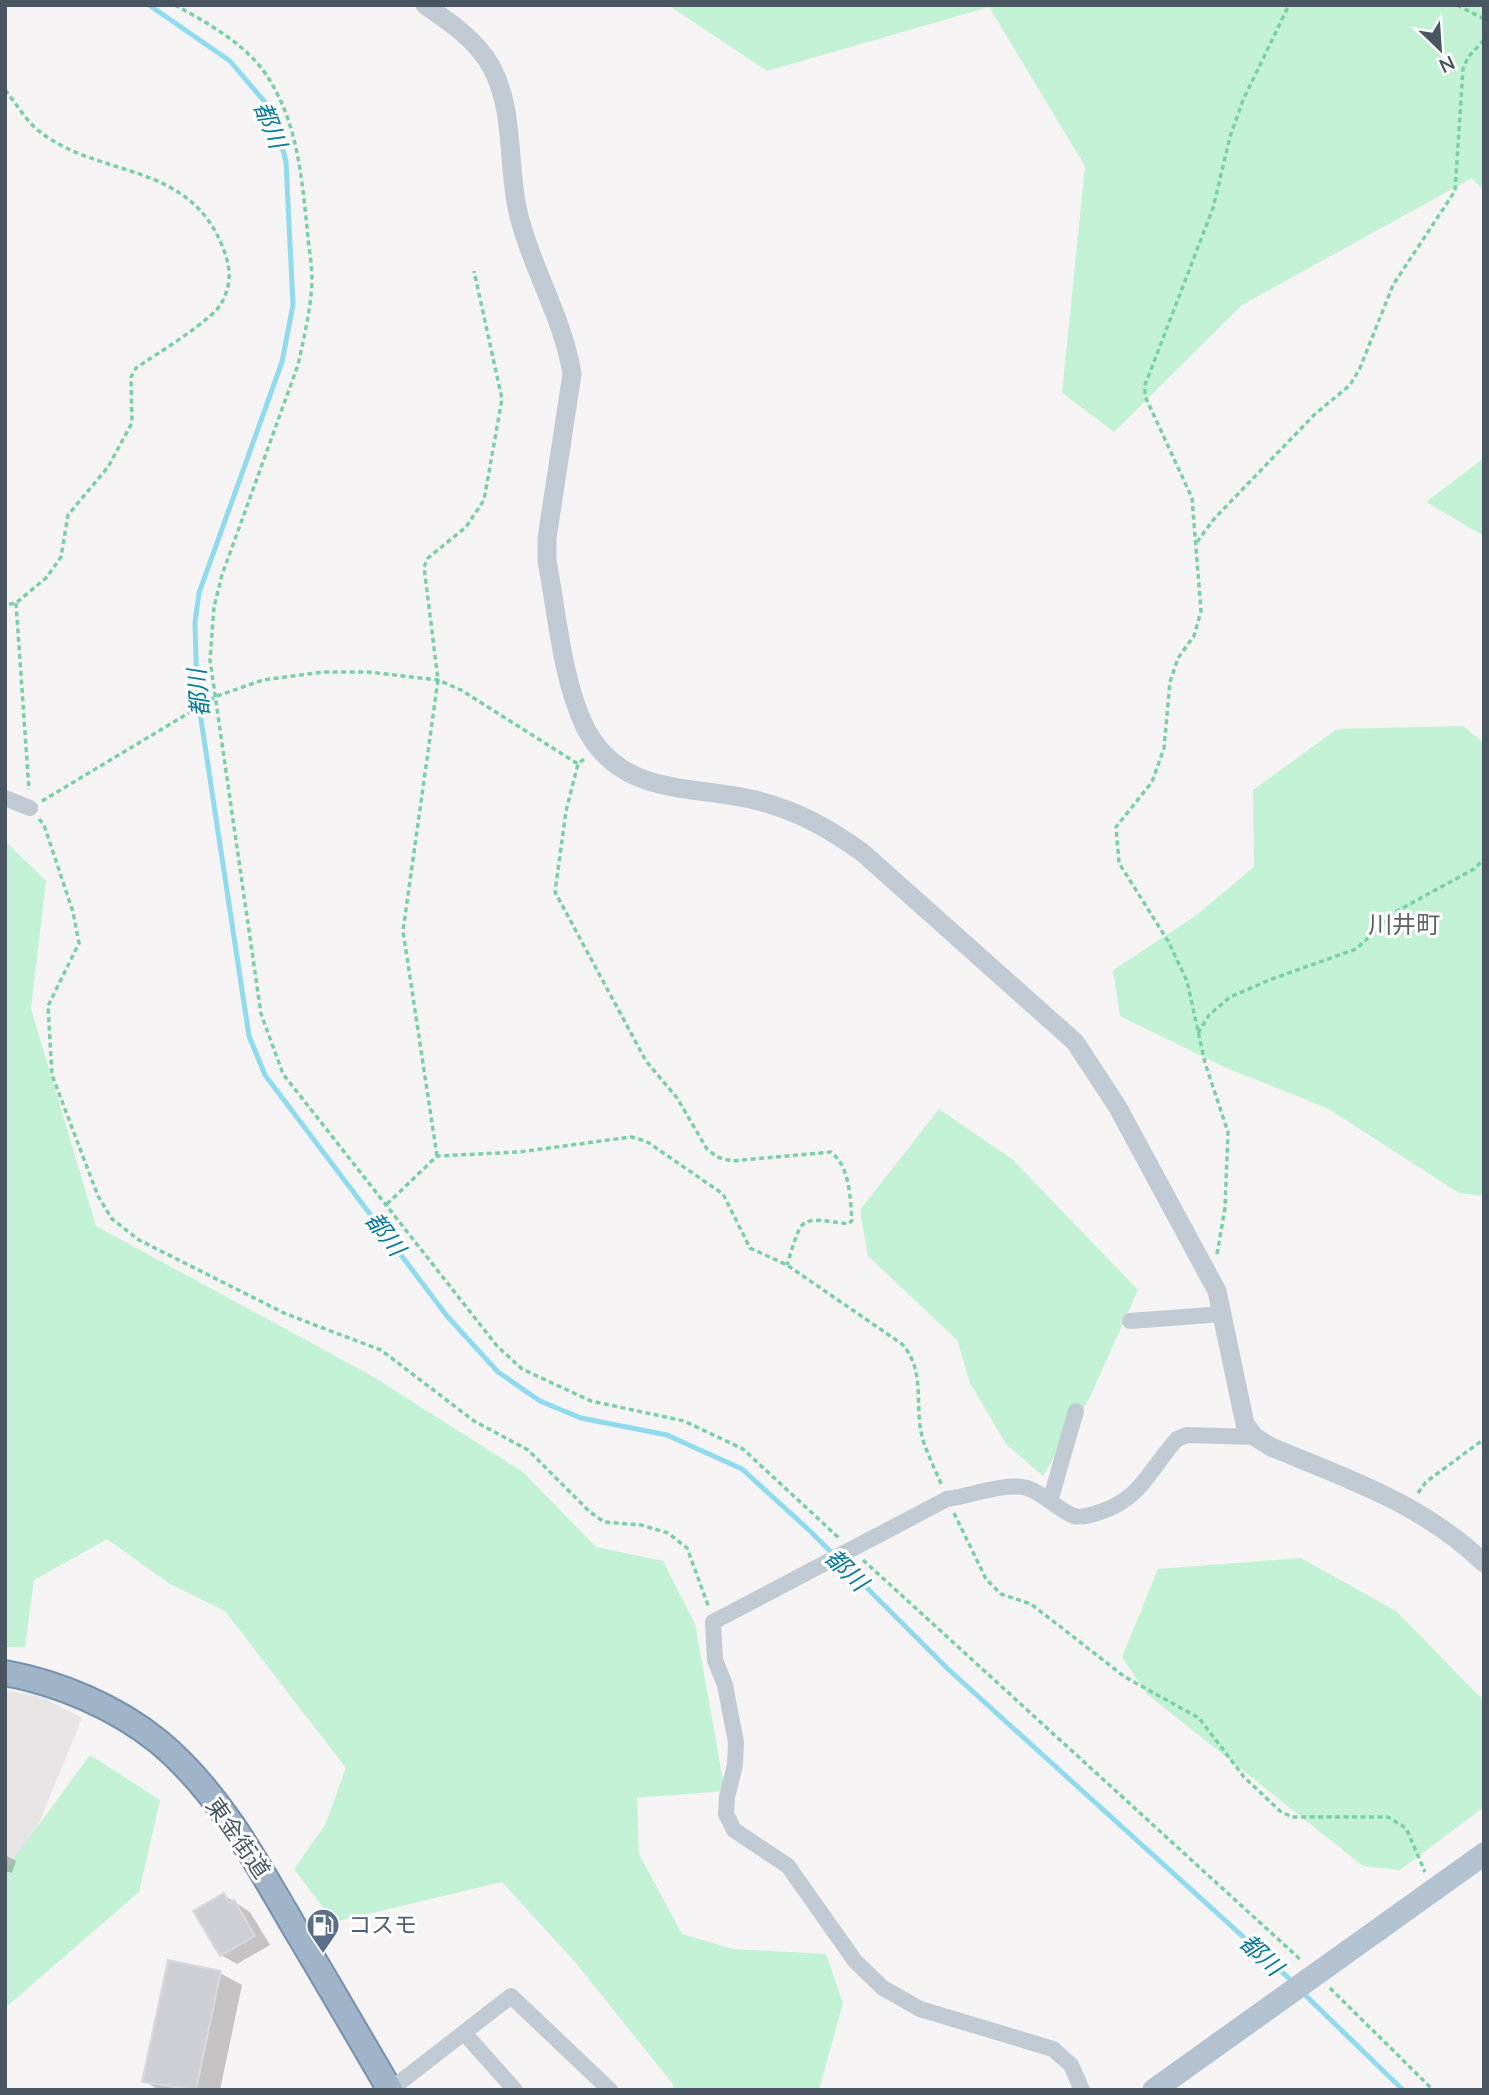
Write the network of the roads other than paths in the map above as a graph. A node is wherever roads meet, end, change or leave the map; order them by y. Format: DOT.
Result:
graph roads {
  1 [pos="425,5"];
  2 [pos="5,798"];
  3 [pos="30,808"];
  4 [pos="1223,1314"];
  5 [pos="1130,1321"];
  6 [pos="1076,1411"];
  7 [pos="1255,1437"];
  8 [pos="1050,1501"];
  9 [pos="1484,1563"];
  10 [pos="5,1673"];
  11 [pos="1484,1854"];
  12 [pos="465,2034"];
  13 [pos="400,2087"];
  14 [pos="515,2090"];
  15 [pos="610,2090"];
  16 [pos="1083,2090"];
  17 [pos="1154,2090"];
  1 -- 4 [label="street"];
  2 -- 3 [label="street"];
  4 -- 5 [label="street"];
  4 -- 7 [label="street"];
  6 -- 8 [label="street"];
  7 -- 8 [label="street"];
  7 -- 9 [label="street"];
  8 -- 16 [label="street"];
  10 -- 13 [label="highway, 東金街道"];
  11 -- 17 [label="main road"];
  12 -- 13 [label="street"];
  12 -- 14 [label="street"];
  12 -- 15 [label="street"];
}
